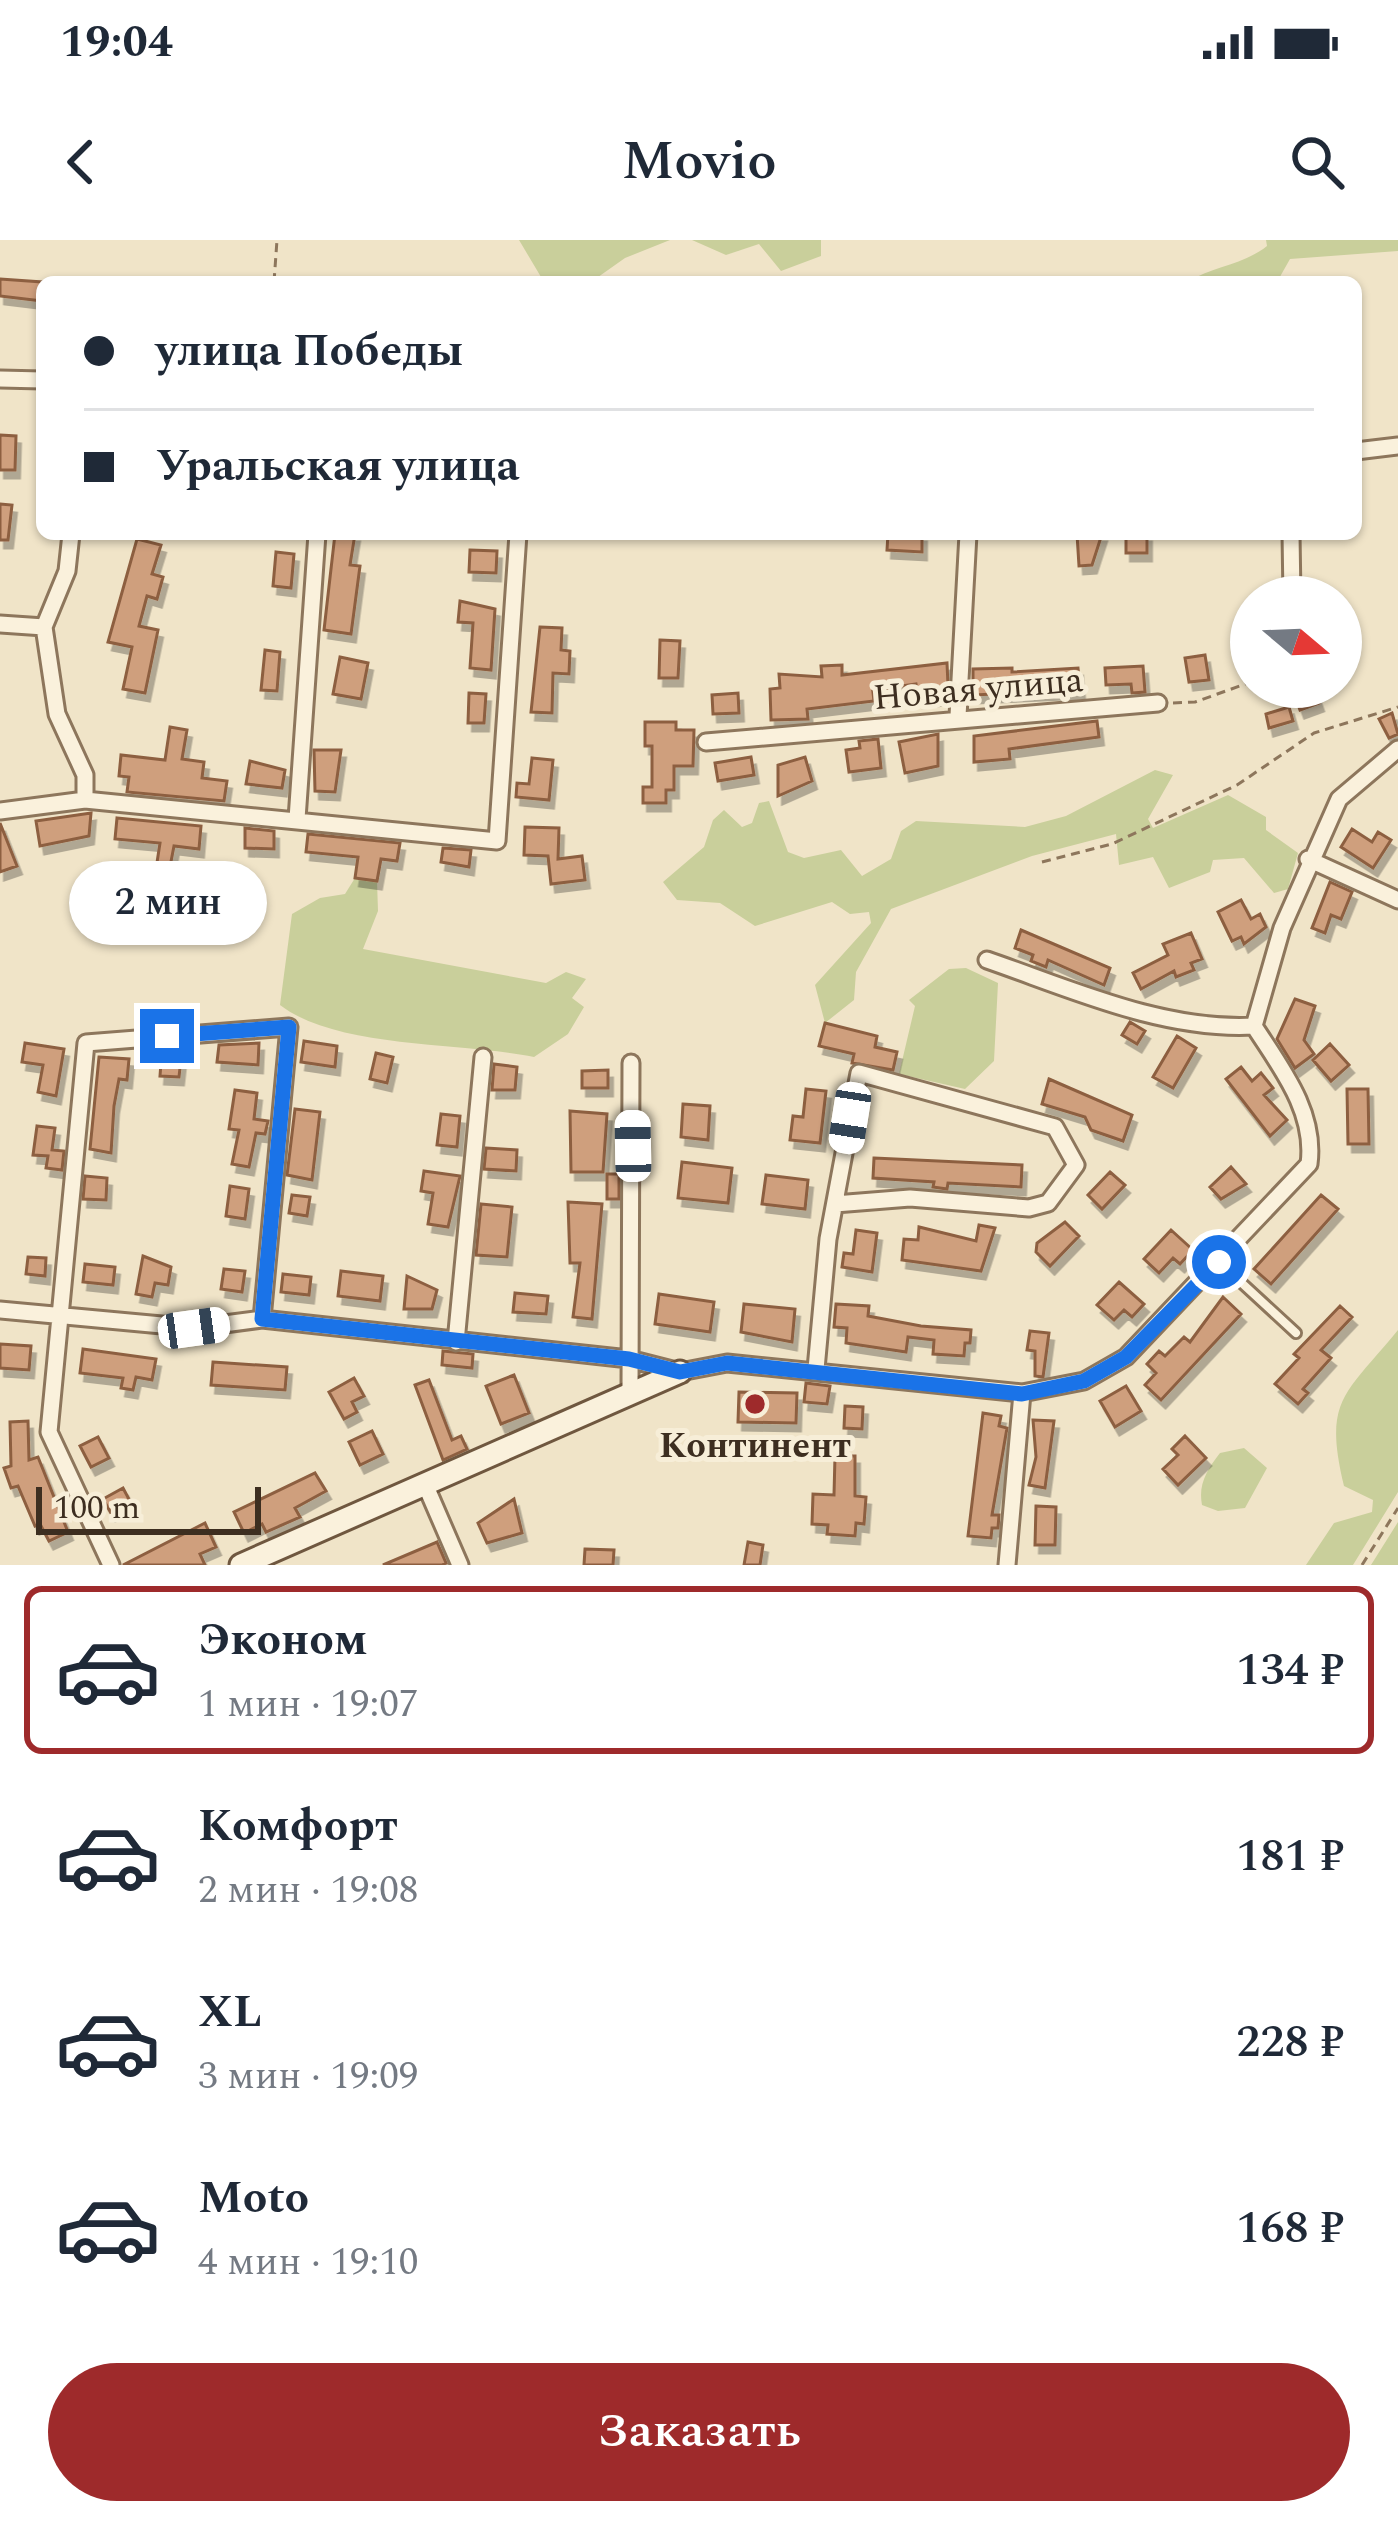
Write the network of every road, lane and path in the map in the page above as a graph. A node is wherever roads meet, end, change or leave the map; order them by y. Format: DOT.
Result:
graph roads {
  1 [pos="277,240"];
  2 [pos="274,276"];
  3 [pos="0,379"];
  4 [pos="36,380"];
  5 [pos="1398,446"];
  6 [pos="1362,451"];
  7 [pos="70,540"];
  8 [pos="317,540"];
  9 [pos="518,540"];
  10 [pos="968,540"];
  11 [pos="1291,540"];
  12 [pos="1292,576"];
  13 [pos="0,624"];
  14 [pos="44,627"];
  15 [pos="1230,690"];
  16 [pos="1158,703"];
  17 [pos="1398,707"];
  18 [pos="958,716"];
  19 [pos="706,742"];
  20 [pos="1398,748"];
  21 [pos="85,800"];
  22 [pos="0,812"];
  23 [pos="297,819"];
  24 [pos="1308,859"];
  25 [pos="1042,862"];
  26 [pos="1398,900"];
  27 [pos="987,960"];
  28 [pos="1254,1025"];
  29 [pos="483,1057"];
  30 [pos="632,1064"];
  31 [pos="835,1204"];
  32 [pos="1219,1262"];
  33 [pos="0,1310"];
  34 [pos="57,1315"];
  35 [pos="262,1319"];
  36 [pos="1296,1334"];
  37 [pos="456,1342"];
  38 [pos="629,1359"];
  39 [pos="816,1369"];
  40 [pos="680,1372"];
  41 [pos="630,1392"];
  42 [pos="1022,1394"];
  43 [pos="425,1484"];
  44 [pos="1398,1508"];
  45 [pos="112,1565"];
  46 [pos="241,1565"];
  47 [pos="460,1565"];
  48 [pos="1007,1565"];
  49 [pos="1362,1565"];
  1 -- 2 [label="path"];
  3 -- 4 [label="street"];
  5 -- 6 [label="street"];
  7 -- 14 [label="street"];
  8 -- 23 [label="street"];
  9 -- 23 [label="street"];
  10 -- 18 [label="street"];
  11 -- 12 [label="street"];
  13 -- 14 [label="street"];
  14 -- 21 [label="street"];
  15 -- 16 [label="path"];
  16 -- 18 [label="street, Новая улица"];
  17 -- 25 [label="path"];
  18 -- 19 [label="street, Новая улица"];
  20 -- 24 [label="street"];
  21 -- 22 [label="street"];
  21 -- 23 [label="street"];
  24 -- 26 [label="street"];
  24 -- 28 [label="street"];
  27 -- 28 [label="street"];
  28 -- 32 [label="street"];
  29 -- 37 [label="street"];
  30 -- 38 [label="street"];
  31 -- 31 [label="street"];
  31 -- 39 [label="street"];
  32 -- 36 [label="lane"];
  32 -- 42 [label="street"];
  33 -- 34 [label="street"];
  34 -- 35 [label="street"];
  34 -- 35 [label="street"];
  34 -- 45 [label="street"];
  35 -- 37 [label="street"];
  37 -- 38 [label="street"];
  38 -- 40 [label="street"];
  38 -- 41 [label="street"];
  39 -- 40 [label="street"];
  39 -- 42 [label="street"];
  40 -- 41 [label="street"];
  41 -- 43 [label="street"];
  42 -- 48 [label="street"];
  43 -- 46 [label="street"];
  43 -- 47 [label="street"];
  44 -- 49 [label="path"];
}
